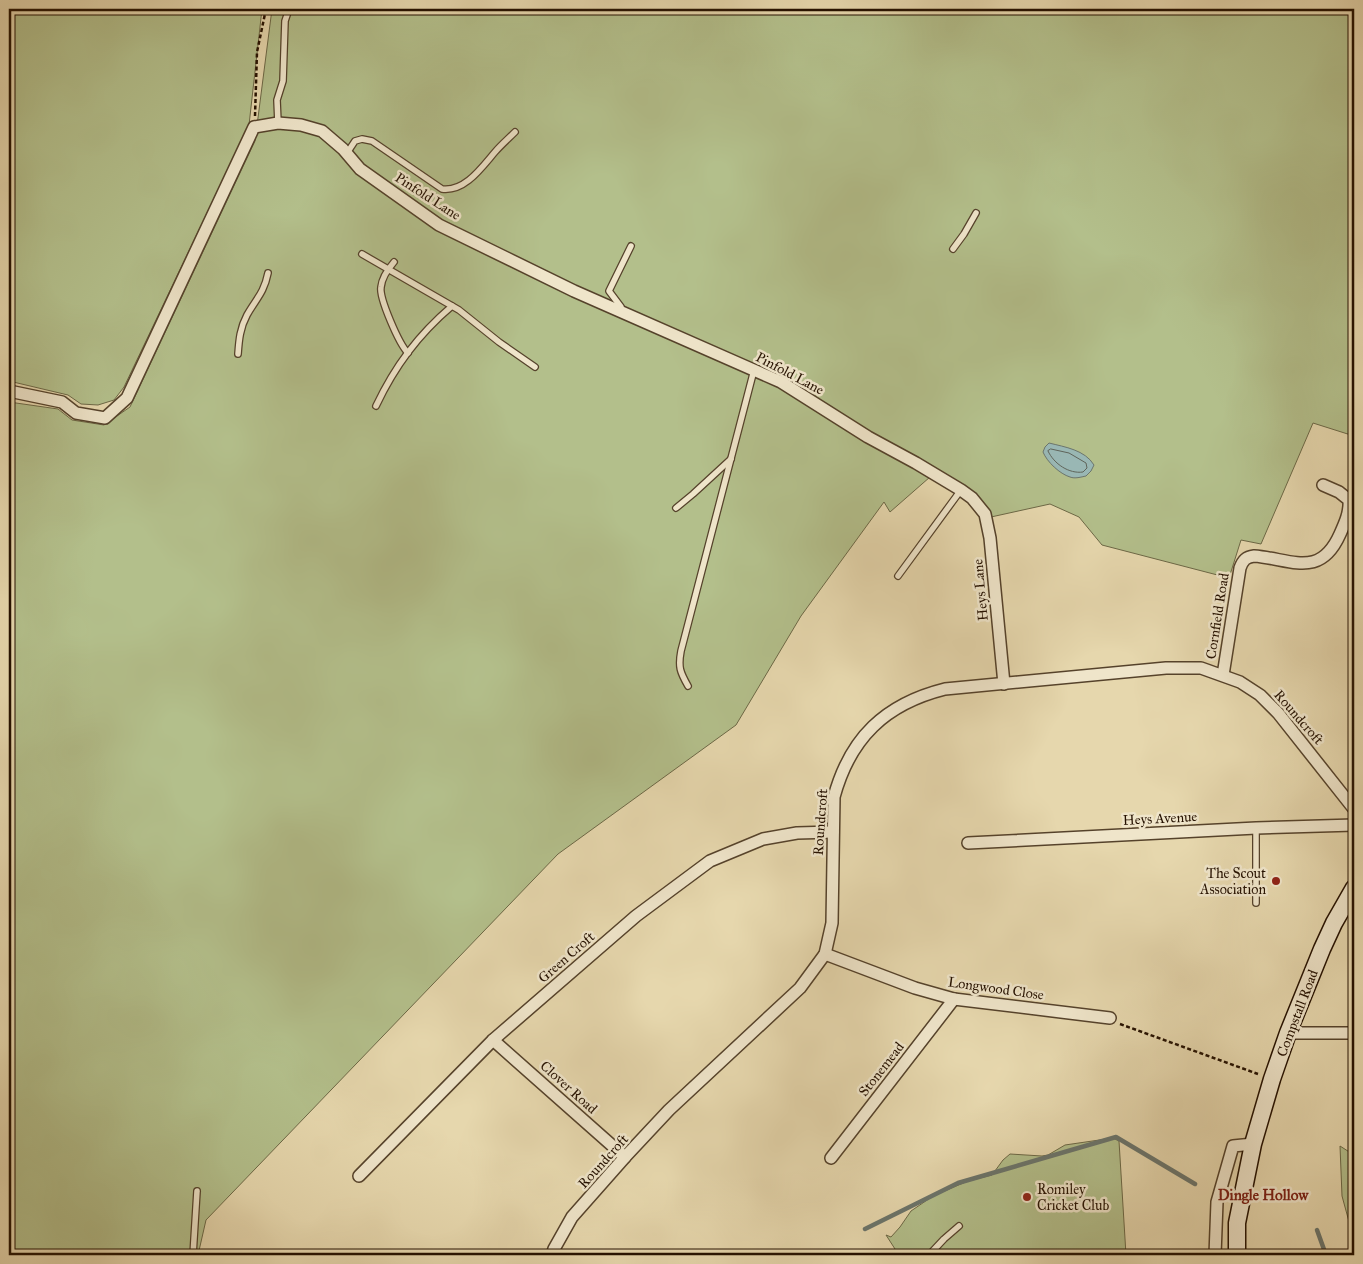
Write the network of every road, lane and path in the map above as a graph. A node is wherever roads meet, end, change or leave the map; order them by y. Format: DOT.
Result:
graph roads {
  1 [pos="266,9"];
  2 [pos="290,9"];
  3 [pos="278,123"];
  4 [pos="254,127"];
  5 [pos="515,132"];
  6 [pos="347,153"];
  7 [pos="976,213"];
  8 [pos="631,246"];
  9 [pos="953,249"];
  10 [pos="362,254"];
  11 [pos="394,262"];
  12 [pos="388,269"];
  13 [pos="268,273"];
  14 [pos="452,306"];
  15 [pos="622,312"];
  16 [pos="408,353"];
  17 [pos="238,354"];
  18 [pos="535,367"];
  19 [pos="754,370"];
  20 [pos="9,391"];
  21 [pos="376,406"];
  22 [pos="731,458"];
  23 [pos="1323,485"];
  24 [pos="961,490"];
  25 [pos="972,498"];
  26 [pos="676,508"];
  27 [pos="898,576"];
  28 [pos="1223,675"];
  29 [pos="1004,684"];
  30 [pos="688,686"];
  31 [pos="1354,809"];
  32 [pos="1354,826"];
  33 [pos="1256,828"];
  34 [pos="833,832"];
  35 [pos="968,843"];
  36 [pos="1354,889"];
  37 [pos="1256,903"];
  38 [pos="825,954"];
  39 [pos="954,999"];
  40 [pos="1110,1018"];
  41 [pos="1288,1033"];
  42 [pos="1354,1033"];
  43 [pos="493,1040"];
  44 [pos="1272,1079"];
  45 [pos="1253,1144"];
  46 [pos="625,1157"];
  47 [pos="831,1158"];
  48 [pos="359,1176"];
  49 [pos="197,1191"];
  50 [pos="959,1226"];
  51 [pos="193,1255"];
  52 [pos="552,1255"];
  53 [pos="930,1255"];
  54 [pos="1215,1255"];
  55 [pos="1237,1255"];
  1 -- 4 [label="path"];
  2 -- 3 [label="lane"];
  3 -- 4 [label="street, Pinfold Lane"];
  3 -- 6 [label="street, Pinfold Lane"];
  4 -- 20 [label="street"];
  5 -- 6 [label="lane"];
  6 -- 15 [label="street, Pinfold Lane"];
  7 -- 9 [label="lane"];
  8 -- 15 [label="lane"];
  10 -- 12 [label="lane"];
  11 -- 12 [label="lane"];
  12 -- 14 [label="lane"];
  12 -- 16 [label="lane"];
  13 -- 17 [label="lane"];
  14 -- 16 [label="lane"];
  14 -- 18 [label="lane"];
  15 -- 19 [label="street, Pinfold Lane"];
  16 -- 21 [label="lane"];
  19 -- 22 [label="lane"];
  19 -- 24 [label="street, Pinfold Lane"];
  22 -- 26 [label="lane"];
  22 -- 30 [label="lane"];
  23 -- 28 [label="street, Cornfield Road"];
  24 -- 25 [label="street, Pinfold Lane"];
  24 -- 27 [label="lane"];
  25 -- 29 [label="street, Heys Lane"];
  28 -- 29 [label="street, Roundcroft"];
  28 -- 31 [label="street, Roundcroft"];
  29 -- 34 [label="street, Roundcroft"];
  32 -- 33 [label="street, Heys Avenue"];
  33 -- 35 [label="street, Heys Avenue"];
  33 -- 37 [label="lane"];
  34 -- 38 [label="street, Roundcroft"];
  34 -- 43 [label="street, Green Croft"];
  36 -- 41 [label="main road, Compstall Road"];
  38 -- 39 [label="street, Longwood Close"];
  38 -- 46 [label="street, Roundcroft"];
  39 -- 40 [label="street, Longwood Close"];
  39 -- 47 [label="street, Stonemead"];
  40 -- 44 [label="path"];
  41 -- 42 [label="street"];
  41 -- 44 [label="main road, Compstall Road"];
  43 -- 46 [label="street, Clover Road"];
  43 -- 48 [label="street, Green Croft"];
  44 -- 45 [label="main road, Compstall Road"];
  45 -- 54 [label="street"];
  45 -- 55 [label="main road, Compstall Road"];
  46 -- 52 [label="street, Roundcroft"];
  49 -- 51 [label="lane"];
  50 -- 53 [label="lane"];
}
